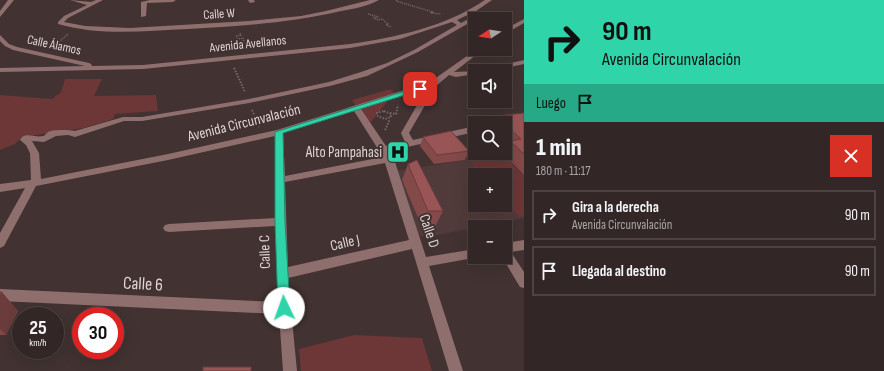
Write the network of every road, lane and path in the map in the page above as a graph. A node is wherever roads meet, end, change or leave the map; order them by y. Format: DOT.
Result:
graph roads {
  1 [pos="12,0"];
  2 [pos="73,0"];
  3 [pos="100,0"];
  4 [pos="173,0"];
  5 [pos="376,0"];
  6 [pos="397,0"];
  7 [pos="489,0"];
  8 [pos="91,4"];
  9 [pos="358,6"];
  10 [pos="0,15"];
  11 [pos="143,16"];
  12 [pos="452,20"];
  13 [pos="524,20"];
  14 [pos="468,21"];
  15 [pos="236,24"];
  16 [pos="461,25"];
  17 [pos="78,26"];
  18 [pos="512,28"];
  19 [pos="405,35"];
  20 [pos="0,37"];
  21 [pos="43,55"];
  22 [pos="247,56"];
  23 [pos="472,56"];
  24 [pos="524,62"];
  25 [pos="463,63"];
  26 [pos="468,65"];
  27 [pos="512,65"];
  28 [pos="107,68"];
  29 [pos="0,70"];
  30 [pos="449,73"];
  31 [pos="468,73"];
  32 [pos="420,89"];
  33 [pos="402,102"];
  34 [pos="398,103"];
  35 [pos="392,105"];
  36 [pos="386,107"];
  37 [pos="356,108"];
  38 [pos="373,111"];
  39 [pos="389,113"];
  40 [pos="396,114"];
  41 [pos="403,116"];
  42 [pos="391,117"];
  43 [pos="379,126"];
  44 [pos="468,130"];
  45 [pos="279,132"];
  46 [pos="410,142"];
  47 [pos="386,154"];
  48 [pos="280,180"];
  49 [pos="35,183"];
  50 [pos="0,188"];
  51 [pos="280,222"];
  52 [pos="169,228"];
  53 [pos="0,243"];
  54 [pos="416,243"];
  55 [pos="524,245"];
  56 [pos="512,247"];
  57 [pos="468,255"];
  58 [pos="423,262"];
  59 [pos="512,263"];
  60 [pos="282,274"];
  61 [pos="524,282"];
  62 [pos="0,295"];
  63 [pos="284,308"];
  64 [pos="290,371"];
  65 [pos="456,371"];
  1 -- 10 [label="street"];
  2 -- 8 [label="street"];
  3 -- 8 [label="street"];
  4 -- 11 [label="street"];
  5 -- 9 [label="street, Calle W"];
  6 -- 12 [label="path"];
  7 -- 12 [label="street, Avenida Avellanos"];
  8 -- 17 [label="street, Calle W"];
  9 -- 15 [label="street, Calle W"];
  9 -- 19 [label="path"];
  12 -- 16 [label="street"];
  12 -- 19 [label="street, Avenida Avellanos"];
  13 -- 18 [label="street"];
  14 -- 16 [label="street"];
  15 -- 17 [label="street, Calle W"];
  15 -- 22 [label="path"];
  16 -- 49 [label="street"];
  17 -- 21 [label="path"];
  19 -- 22 [label="street, Avenida Avellanos"];
  20 -- 21 [label="street, Calle Álamos"];
  21 -- 28 [label="street, Calle Álamos"];
  22 -- 28 [label="street, Avenida Avellanos"];
  23 -- 25 [label="street, Avenida Circunvalación"];
  24 -- 27 [label="street"];
  25 -- 26 [label="street"];
  25 -- 30 [label="street, Avenida Circunvalación"];
  28 -- 29 [label="street, Avenida Avellanos"];
  30 -- 31 [label="street"];
  30 -- 32 [label="street, Avenida Circunvalación"];
  32 -- 37 [label="street, Avenida Circunvalación"];
  32 -- 46 [label="street"];
  33 -- 34 [label="path"];
  34 -- 35 [label="path"];
  34 -- 40 [label="path"];
  36 -- 38 [label="path"];
  37 -- 45 [label="street, Avenida Circunvalación"];
  37 -- 47 [label="street, Calle D"];
  39 -- 40 [label="path"];
  39 -- 42 [label="path"];
  39 -- 42 [label="path"];
  40 -- 41 [label="path"];
  42 -- 43 [label="path"];
  44 -- 46 [label="street"];
  45 -- 48 [label="street, Calle C"];
  45 -- 49 [label="street, Avenida Circunvalación"];
  46 -- 47 [label="street"];
  47 -- 48 [label="street"];
  47 -- 54 [label="street, Calle D"];
  48 -- 51 [label="street, Calle C"];
  49 -- 50 [label="street, Avenida Circunvalación"];
  49 -- 53 [label="street"];
  51 -- 52 [label="street"];
  51 -- 60 [label="street, Calle C"];
  54 -- 58 [label="street, Calle D"];
  54 -- 60 [label="street, Calle J"];
  55 -- 56 [label="street"];
  57 -- 58 [label="street"];
  58 -- 65 [label="street, Calle D"];
  59 -- 61 [label="street"];
  60 -- 63 [label="street, Calle C"];
  62 -- 63 [label="street, Calle 6"];
  63 -- 64 [label="street, Calle C"];
}
